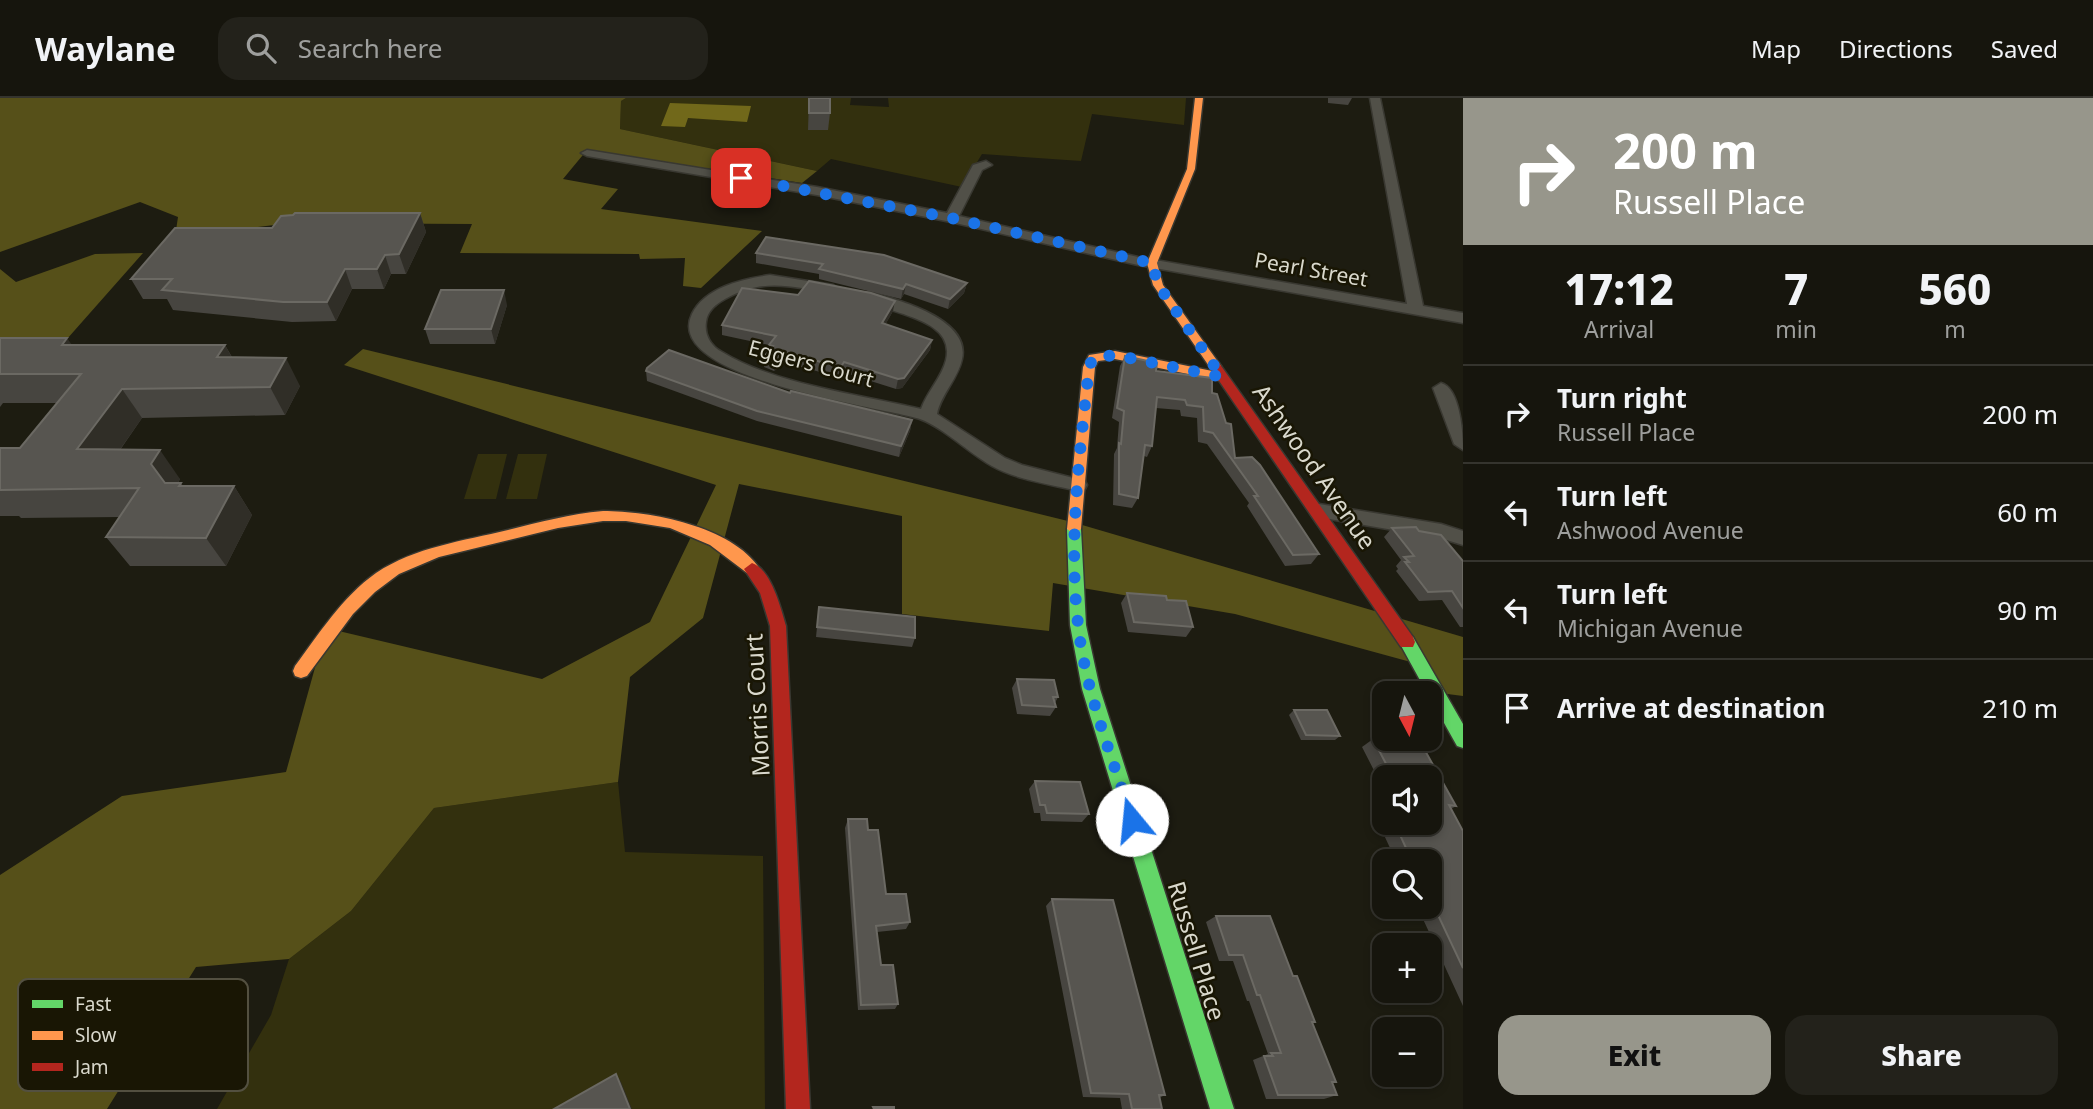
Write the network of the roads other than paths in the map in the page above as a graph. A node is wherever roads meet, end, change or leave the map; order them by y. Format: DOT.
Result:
graph roads {
  1 [pos="1199,98"];
  2 [pos="1375,98"];
  3 [pos="587,153"];
  4 [pos="986,165"];
  5 [pos="951,218"];
  6 [pos="1152,263"];
  7 [pos="1416,310"];
  8 [pos="1463,318"];
  9 [pos="1222,377"];
  10 [pos="1441,387"];
  11 [pos="928,416"];
  12 [pos="1461,433"];
  13 [pos="1078,485"];
  14 [pos="1319,511"];
  15 [pos="1463,538"];
  16 [pos="301,671"];
  17 [pos="1463,740"];
  18 [pos="798,1109"];
  19 [pos="1222,1109"];
  1 -- 6 [label="street"];
  2 -- 7 [label="street"];
  3 -- 5 [label="street, Pearl Street"];
  4 -- 5 [label="street"];
  5 -- 6 [label="street, Pearl Street"];
  6 -- 7 [label="street, Pearl Street"];
  6 -- 9 [label="street, Ashwood Avenue"];
  7 -- 8 [label="street, Pearl Street"];
  9 -- 13 [label="street, Russell Place"];
  9 -- 14 [label="street, Ashwood Avenue"];
  10 -- 12 [label="street"];
  11 -- 11 [label="street, Eggers Court"];
  11 -- 13 [label="street, Eggers Court"];
  13 -- 19 [label="street, Russell Place"];
  14 -- 15 [label="street"];
  14 -- 17 [label="street, Ashwood Avenue"];
  16 -- 18 [label="street, Morris Court"];
}
